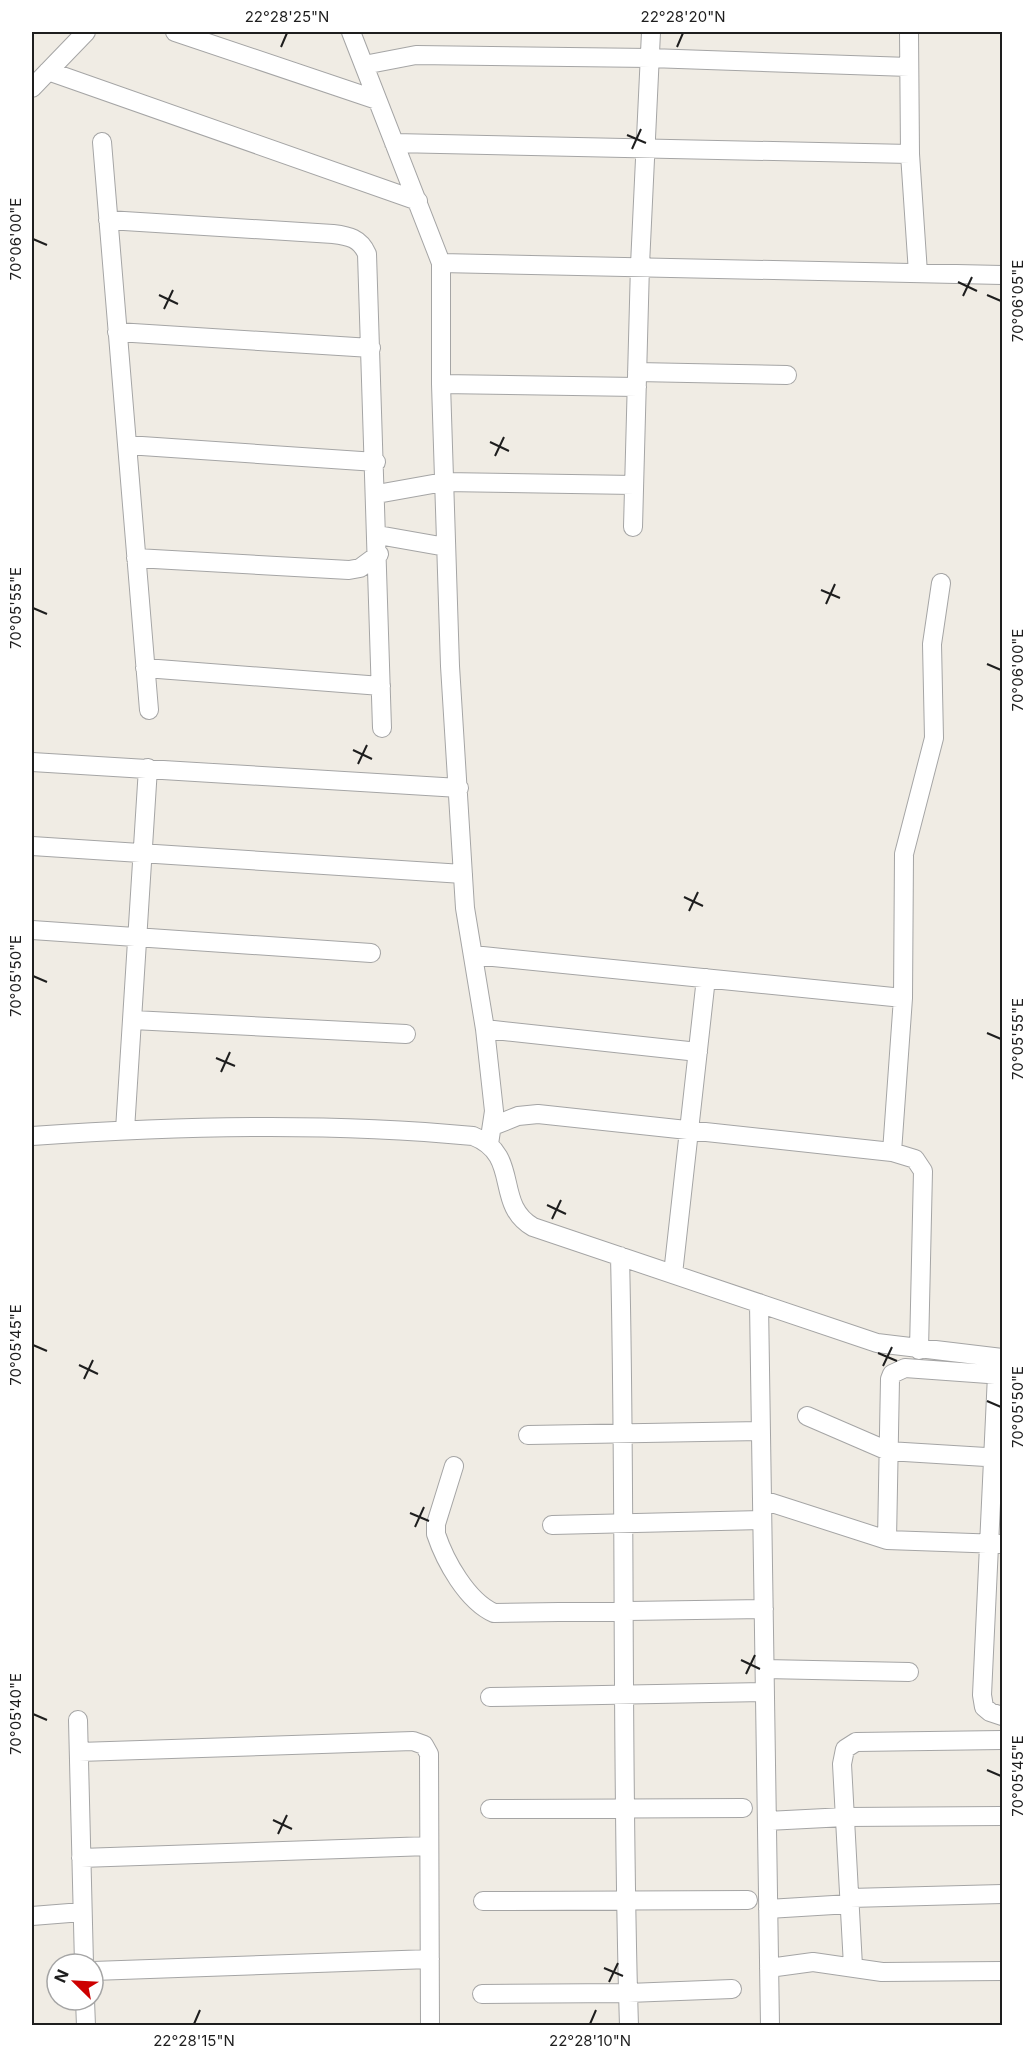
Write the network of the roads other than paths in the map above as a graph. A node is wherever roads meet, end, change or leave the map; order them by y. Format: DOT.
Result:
graph roads {
  1 [pos="86,32"];
  2 [pos="175,32"];
  3 [pos="351,32"];
  4 [pos="651,32"];
  5 [pos="909,32"];
  6 [pos="650,58"];
  7 [pos="364,65"];
  8 [pos="909,67"];
  9 [pos="48,71"];
  10 [pos="32,88"];
  11 [pos="377,100"];
  12 [pos="102,142"];
  13 [pos="394,144"];
  14 [pos="645,148"];
  15 [pos="910,154"];
  16 [pos="418,201"];
  17 [pos="108,220"];
  18 [pos="441,263"];
  19 [pos="640,265"];
  20 [pos="918,273"];
  21 [pos="1002,275"];
  22 [pos="117,332"];
  23 [pos="371,348"];
  24 [pos="787,375"];
  25 [pos="637,379"];
  26 [pos="441,384"];
  27 [pos="127,445"];
  28 [pos="376,462"];
  29 [pos="444,482"];
  30 [pos="634,485"];
  31 [pos="377,494"];
  32 [pos="633,527"];
  33 [pos="378,545"];
  34 [pos="446,547"];
  35 [pos="136,558"];
  36 [pos="941,583"];
  37 [pos="145,668"];
  38 [pos="381,686"];
  39 [pos="149,710"];
  40 [pos="382,728"];
  41 [pos="32,762"];
  42 [pos="148,768"];
  43 [pos="459,788"];
  44 [pos="32,846"];
  45 [pos="143,852"];
  46 [pos="463,873"];
  47 [pos="32,930"];
  48 [pos="138,938"];
  49 [pos="370,953"];
  50 [pos="473,955"];
  51 [pos="706,978"];
  52 [pos="903,999"];
  53 [pos="133,1020"];
  54 [pos="485,1029"];
  55 [pos="406,1034"];
  56 [pos="698,1052"];
  57 [pos="125,1130"];
  58 [pos="689,1130"];
  59 [pos="491,1135"];
  60 [pos="32,1136"];
  61 [pos="892,1152"];
  62 [pos="620,1256"];
  63 [pos="673,1274"];
  64 [pos="759,1304"];
  65 [pos="919,1350"];
  66 [pos="1001,1369"];
  67 [pos="807,1416"];
  68 [pos="761,1431"];
  69 [pos="624,1434"];
  70 [pos="528,1436"];
  71 [pos="888,1451"];
  72 [pos="998,1458"];
  73 [pos="454,1466"];
  74 [pos="763,1500"];
  75 [pos="762,1520"];
  76 [pos="624,1523"];
  77 [pos="552,1525"];
  78 [pos="887,1540"];
  79 [pos="997,1543"];
  80 [pos="764,1609"];
  81 [pos="624,1611"];
  82 [pos="994,1631"];
  83 [pos="765,1669"];
  84 [pos="909,1672"];
  85 [pos="765,1692"];
  86 [pos="623,1695"];
  87 [pos="490,1697"];
  88 [pos="1002,1716"];
  89 [pos="78,1720"];
  90 [pos="1002,1740"];
  91 [pos="79,1752"];
  92 [pos="626,1808"];
  93 [pos="744,1808"];
  94 [pos="490,1809"];
  95 [pos="1002,1816"];
  96 [pos="845,1817"];
  97 [pos="767,1821"];
  98 [pos="429,1846"];
  99 [pos="81,1858"];
  100 [pos="1002,1894"];
  101 [pos="748,1900"];
  102 [pos="483,1901"];
  103 [pos="850,1901"];
  104 [pos="627,1902"];
  105 [pos="768,1909"];
  106 [pos="82,1912"];
  107 [pos="32,1916"];
  108 [pos="84,1952"];
  109 [pos="430,1959"];
  110 [pos="853,1966"];
  111 [pos="769,1968"];
  112 [pos="105,1971"];
  113 [pos="1002,1971"];
  114 [pos="732,1989"];
  115 [pos="482,1994"];
  116 [pos="628,1994"];
  117 [pos="430,2025"];
  118 [pos="629,2025"];
  119 [pos="770,2025"];
  1 -- 9 [label="street"];
  2 -- 11 [label="street"];
  3 -- 7 [label="street"];
  4 -- 6 [label="street"];
  5 -- 8 [label="street"];
  6 -- 7 [label="street"];
  6 -- 8 [label="street"];
  6 -- 14 [label="street"];
  7 -- 11 [label="street"];
  8 -- 15 [label="street"];
  9 -- 10 [label="street"];
  9 -- 16 [label="street"];
  11 -- 13 [label="street"];
  12 -- 17 [label="street"];
  13 -- 14 [label="street"];
  13 -- 16 [label="street"];
  14 -- 15 [label="street"];
  14 -- 19 [label="street"];
  15 -- 20 [label="street"];
  16 -- 18 [label="street"];
  17 -- 22 [label="street"];
  17 -- 23 [label="street"];
  18 -- 19 [label="street"];
  18 -- 26 [label="street"];
  19 -- 20 [label="street"];
  19 -- 25 [label="street"];
  20 -- 21 [label="street"];
  22 -- 23 [label="street"];
  22 -- 27 [label="street"];
  23 -- 28 [label="street"];
  24 -- 25 [label="street"];
  25 -- 26 [label="street"];
  25 -- 30 [label="street"];
  26 -- 29 [label="street"];
  27 -- 28 [label="street"];
  27 -- 35 [label="street"];
  28 -- 31 [label="street"];
  29 -- 30 [label="street"];
  29 -- 31 [label="street"];
  29 -- 34 [label="street"];
  30 -- 32 [label="street"];
  31 -- 33 [label="street"];
  33 -- 34 [label="street"];
  33 -- 35 [label="street"];
  33 -- 38 [label="street"];
  34 -- 43 [label="street"];
  35 -- 37 [label="street"];
  36 -- 52 [label="street"];
  37 -- 38 [label="street"];
  37 -- 39 [label="street"];
  38 -- 40 [label="street"];
  41 -- 42 [label="street"];
  42 -- 43 [label="street"];
  42 -- 45 [label="street"];
  43 -- 46 [label="street"];
  44 -- 45 [label="street"];
  45 -- 46 [label="street"];
  45 -- 48 [label="street"];
  46 -- 50 [label="street"];
  47 -- 48 [label="street"];
  48 -- 49 [label="street"];
  48 -- 53 [label="street"];
  50 -- 51 [label="street"];
  50 -- 54 [label="street"];
  51 -- 52 [label="street"];
  51 -- 56 [label="street"];
  52 -- 61 [label="street"];
  53 -- 55 [label="street"];
  53 -- 57 [label="street"];
  54 -- 56 [label="street"];
  54 -- 59 [label="street"];
  56 -- 58 [label="street"];
  57 -- 59 [label="street"];
  57 -- 60 [label="street"];
  58 -- 59 [label="street"];
  58 -- 61 [label="street"];
  58 -- 63 [label="street"];
  59 -- 62 [label="street"];
  61 -- 65 [label="street"];
  62 -- 63 [label="street"];
  62 -- 69 [label="street"];
  63 -- 64 [label="street"];
  64 -- 65 [label="street"];
  64 -- 68 [label="street"];
  65 -- 66 [label="street"];
  66 -- 71 [label="street"];
  66 -- 72 [label="street"];
  67 -- 71 [label="street"];
  68 -- 69 [label="street"];
  68 -- 74 [label="street"];
  69 -- 70 [label="street"];
  69 -- 76 [label="street"];
  71 -- 72 [label="street"];
  71 -- 78 [label="street"];
  72 -- 79 [label="street"];
  73 -- 81 [label="street"];
  74 -- 75 [label="street"];
  74 -- 78 [label="street"];
  75 -- 76 [label="street"];
  75 -- 80 [label="street"];
  76 -- 77 [label="street"];
  76 -- 81 [label="street"];
  78 -- 79 [label="street"];
  79 -- 82 [label="street"];
  80 -- 81 [label="street"];
  80 -- 83 [label="street"];
  81 -- 86 [label="street"];
  82 -- 88 [label="street"];
  83 -- 84 [label="street"];
  83 -- 85 [label="street"];
  85 -- 86 [label="street"];
  85 -- 97 [label="street"];
  86 -- 87 [label="street"];
  86 -- 92 [label="street"];
  89 -- 91 [label="street"];
  90 -- 96 [label="street"];
  91 -- 98 [label="street"];
  91 -- 99 [label="street"];
  92 -- 93 [label="street"];
  92 -- 94 [label="street"];
  92 -- 104 [label="street"];
  95 -- 96 [label="street"];
  96 -- 97 [label="street"];
  96 -- 103 [label="street"];
  97 -- 105 [label="street"];
  98 -- 99 [label="street"];
  98 -- 109 [label="street"];
  99 -- 106 [label="street"];
  100 -- 103 [label="street"];
  101 -- 104 [label="street"];
  102 -- 104 [label="street"];
  103 -- 105 [label="street"];
  103 -- 110 [label="street"];
  104 -- 116 [label="street"];
  105 -- 111 [label="street"];
  106 -- 107 [label="street"];
  106 -- 108 [label="street"];
  109 -- 112 [label="street"];
  109 -- 117 [label="street"];
  110 -- 111 [label="street"];
  110 -- 113 [label="street"];
  111 -- 119 [label="street"];
  114 -- 116 [label="street"];
  115 -- 116 [label="street"];
  116 -- 118 [label="street"];
}
